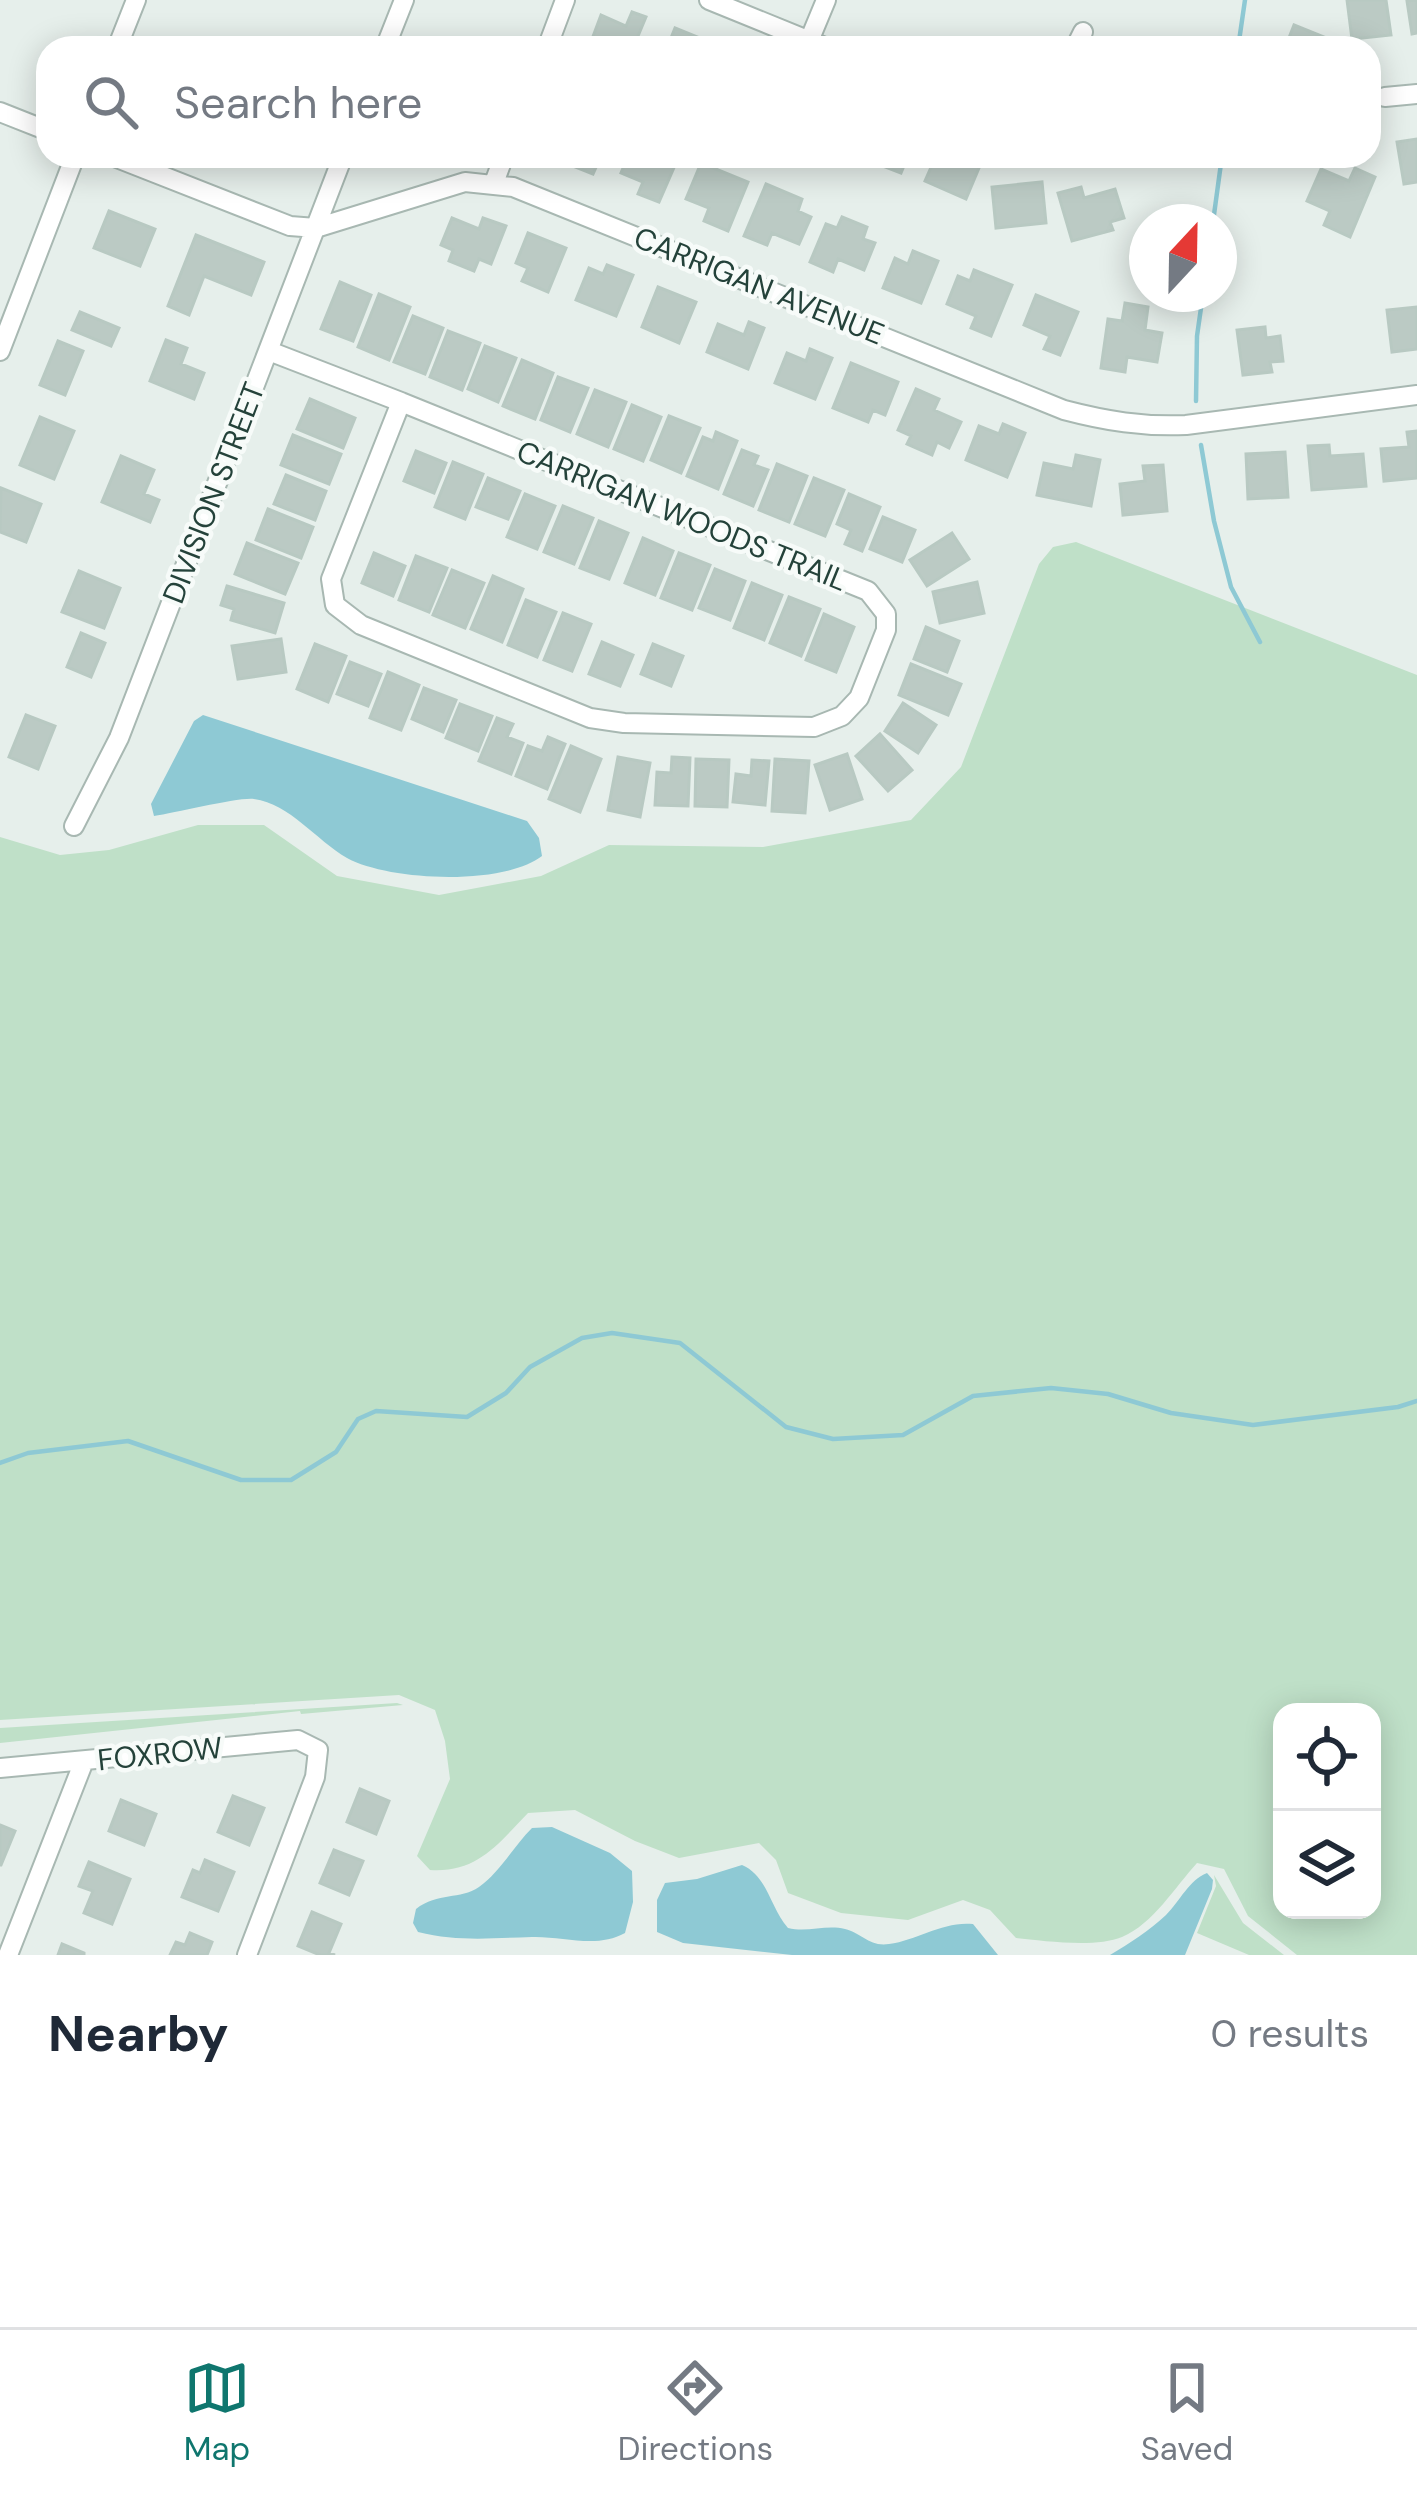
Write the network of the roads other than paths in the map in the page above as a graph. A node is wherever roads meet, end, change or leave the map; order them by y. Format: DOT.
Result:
graph roads {
  1 [pos="136,0"];
  2 [pos="404,0"];
  3 [pos="566,0"];
  4 [pos="710,0"];
  5 [pos="826,0"];
  6 [pos="122,36"];
  7 [pos="390,36"];
  8 [pos="552,36"];
  9 [pos="798,36"];
  10 [pos="819,36"];
  11 [pos="1417,94"];
  12 [pos="1385,97"];
  13 [pos="0,112"];
  14 [pos="36,126"];
  15 [pos="70,168"];
  16 [pos="143,168"];
  17 [pos="339,168"];
  18 [pos="500,168"];
  19 [pos="494,183"];
  20 [pos="316,229"];
  21 [pos="0,351"];
  22 [pos="269,351"];
  23 [pos="1417,395"];
  24 [pos="401,403"];
  25 [pos="74,826"];
  26 [pos="84,1761"];
  27 [pos="0,1768"];
  28 [pos="8,1955"];
  29 [pos="247,1955"];
  1 -- 6 [label="street"];
  2 -- 7 [label="street"];
  3 -- 8 [label="street"];
  4 -- 9 [label="street"];
  5 -- 10 [label="street"];
  11 -- 12 [label="street"];
  13 -- 14 [label="street"];
  15 -- 21 [label="street"];
  16 -- 20 [label="street"];
  17 -- 20 [label="street, DIVISION STREET"];
  18 -- 19 [label="street"];
  19 -- 20 [label="street, CARRIGAN AVENUE"];
  19 -- 23 [label="street, CARRIGAN AVENUE"];
  20 -- 22 [label="street, DIVISION STREET"];
  22 -- 24 [label="street, CARRIGAN WOODS TRAIL"];
  22 -- 25 [label="street, DIVISION STREET"];
  24 -- 24 [label="street, CARRIGAN WOODS TRAIL"];
  26 -- 27 [label="street, FOXROW"];
  26 -- 28 [label="street"];
  26 -- 29 [label="street, FOXROW"];
}
